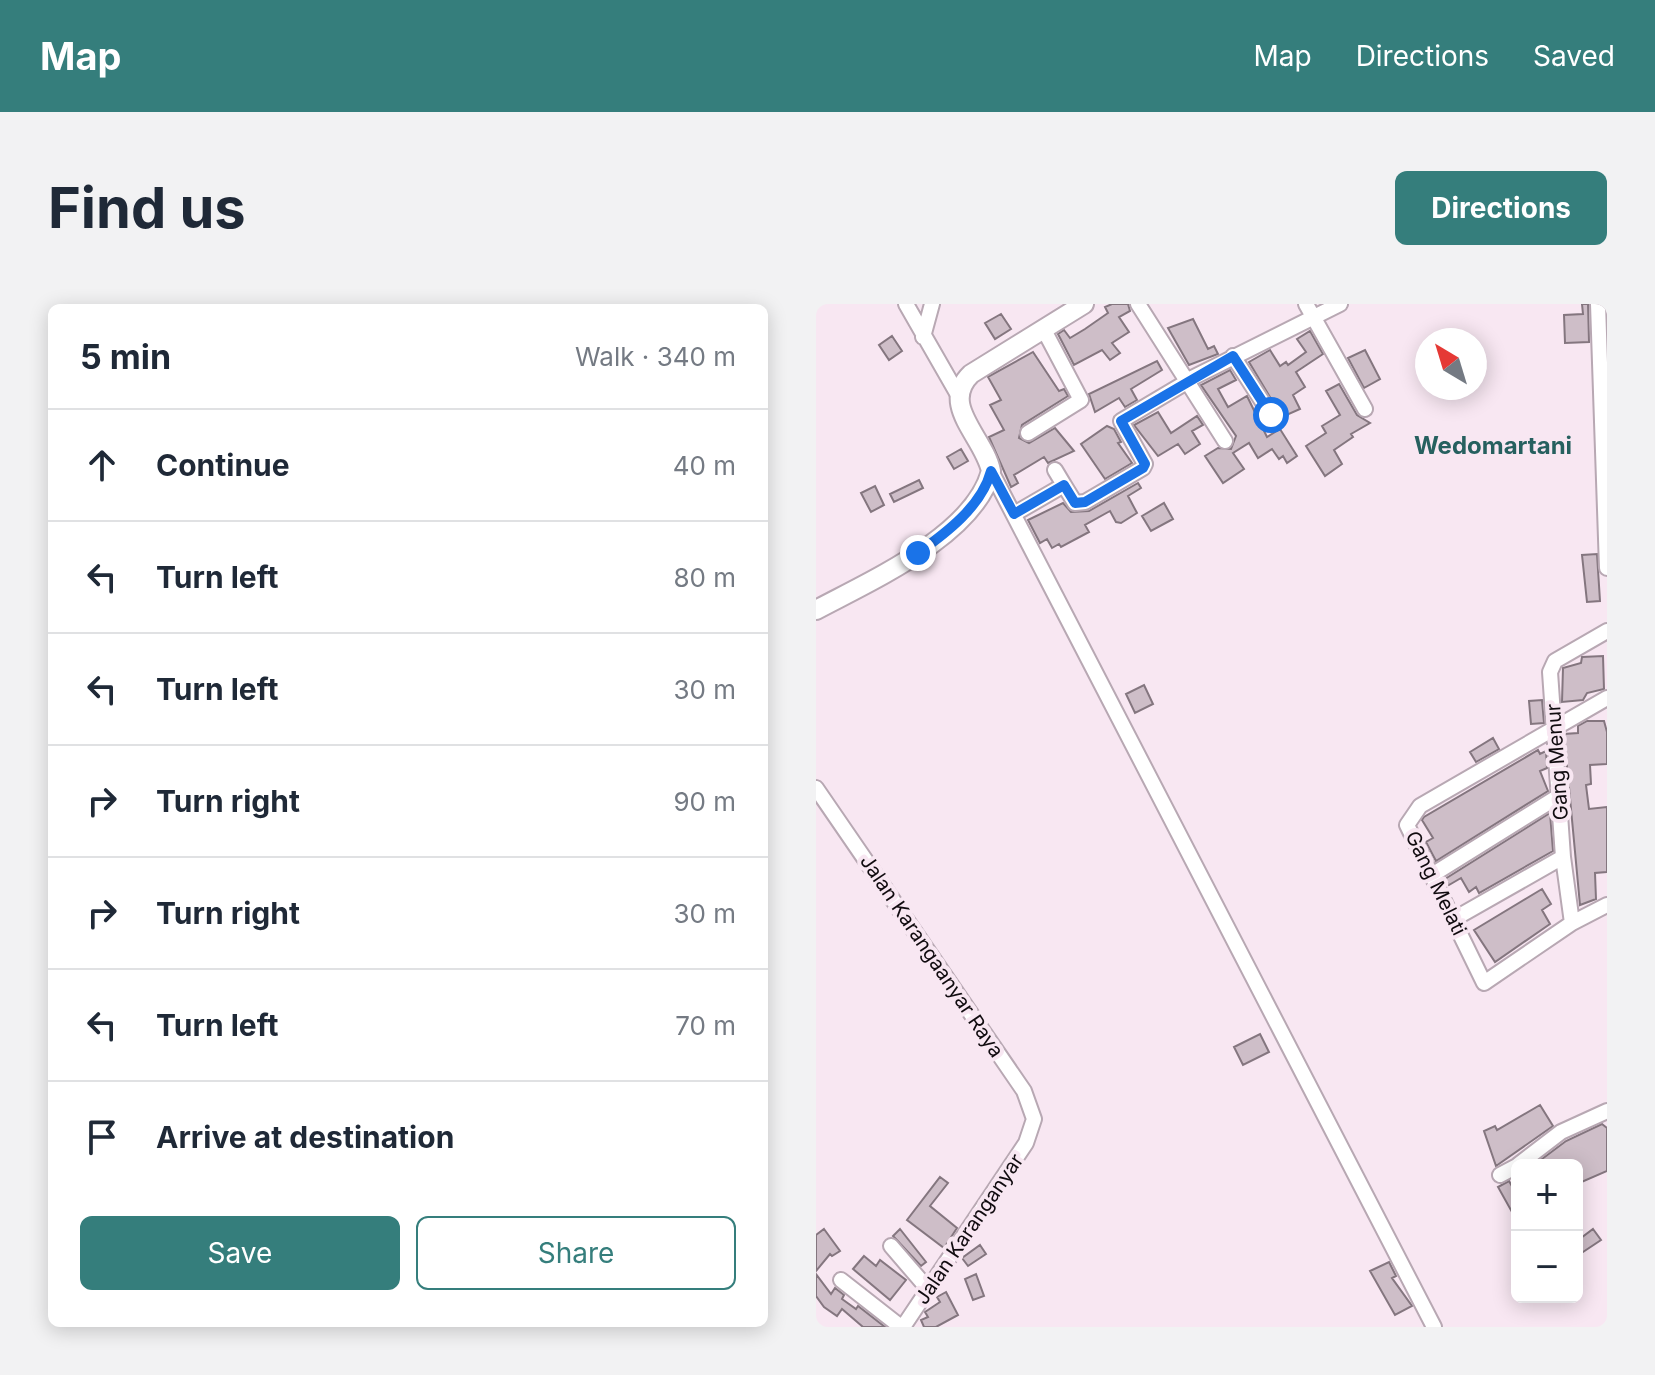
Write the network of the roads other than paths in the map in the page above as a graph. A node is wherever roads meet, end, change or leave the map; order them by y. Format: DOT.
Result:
graph roads {
  1 [pos="906,304"];
  2 [pos="932,304"];
  3 [pos="1084,304"];
  4 [pos="1138,304"];
  5 [pos="1340,304"];
  6 [pos="1598,304"];
  7 [pos="1309,311"];
  8 [pos="1044,330"];
  9 [pos="923,337"];
  10 [pos="1233,356"];
  11 [pos="1185,383"];
  12 [pos="957,393"];
  13 [pos="1365,409"];
  14 [pos="1271,415"];
  15 [pos="1028,433"];
  16 [pos="1225,441"];
  17 [pos="1055,470"];
  18 [pos="991,471"];
  19 [pos="1064,485"];
  20 [pos="1014,514"];
  21 [pos="1607,568"];
  22 [pos="816,610"];
  23 [pos="1607,631"];
  24 [pos="1607,698"];
  25 [pos="1556,729"];
  26 [pos="816,788"];
  27 [pos="1559,796"];
  28 [pos="1563,857"];
  29 [pos="1432,875"];
  30 [pos="1607,905"];
  31 [pos="1454,919"];
  32 [pos="1572,923"];
  33 [pos="1607,1111"];
  34 [pos="1033,1130"];
  35 [pos="1526,1159"];
  36 [pos="1511,1169"];
  37 [pos="1500,1175"];
  38 [pos="891,1246"];
  39 [pos="841,1280"];
  40 [pos="928,1289"];
  41 [pos="902,1327"];
  42 [pos="1434,1327"];
  1 -- 9 [label="street"];
  2 -- 9 [label="street"];
  3 -- 8 [label="main road"];
  4 -- 11 [label="street"];
  5 -- 7 [label="street"];
  6 -- 21 [label="street"];
  7 -- 10 [label="street"];
  7 -- 13 [label="street"];
  8 -- 12 [label="main road"];
  8 -- 15 [label="street"];
  9 -- 12 [label="street"];
  10 -- 11 [label="street"];
  10 -- 14 [label="street"];
  11 -- 16 [label="street"];
  11 -- 19 [label="street"];
  12 -- 18 [label="main road"];
  17 -- 19 [label="street"];
  18 -- 20 [label="street"];
  18 -- 22 [label="main road"];
  19 -- 20 [label="street"];
  20 -- 42 [label="street"];
  23 -- 25 [label="street, Gang Menur"];
  24 -- 25 [label="street, Gang Melati"];
  25 -- 27 [label="street, Gang Menur"];
  25 -- 29 [label="street, Gang Melati"];
  26 -- 34 [label="street, Jalan Karangaanyar Raya"];
  27 -- 28 [label="street, Gang Menur"];
  27 -- 29 [label="street"];
  28 -- 31 [label="street"];
  28 -- 32 [label="street, Gang Menur"];
  29 -- 31 [label="street, Gang Melati"];
  30 -- 32 [label="street, Gang Melati"];
  31 -- 32 [label="street, Gang Melati"];
  33 -- 35 [label="street"];
  34 -- 40 [label="street, Jalan Karanganyar"];
  36 -- 37 [label="street"];
  38 -- 40 [label="street"];
  39 -- 41 [label="street"];
  40 -- 41 [label="street, Jalan Karanganyar"];
}
